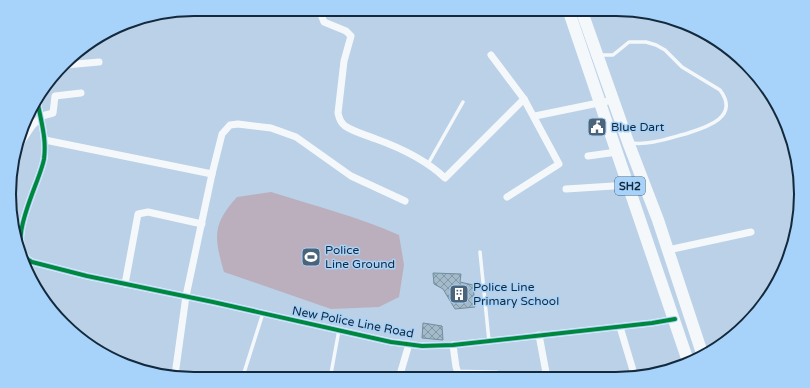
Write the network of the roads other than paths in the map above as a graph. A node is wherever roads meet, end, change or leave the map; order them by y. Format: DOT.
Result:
graph roads {
  1 [pos="322,16"];
  2 [pos="571,16"];
  3 [pos="583,16"];
  4 [pos="491,55"];
  5 [pos="597,55"];
  6 [pos="100,62"];
  7 [pos="72,64"];
  8 [pos="81,93"];
  9 [pos="524,99"];
  10 [pos="463,102"];
  11 [pos="607,102"];
  12 [pos="39,106"];
  13 [pos="42,116"];
  14 [pos="535,116"];
  15 [pos="25,137"];
  16 [pos="45,140"];
  17 [pos="628,142"];
  18 [pos="617,152"];
  19 [pos="588,156"];
  20 [pos="428,164"];
  21 [pos="212,174"];
  22 [pos="629,185"];
  23 [pos="566,189"];
  24 [pos="507,197"];
  25 [pos="404,201"];
  26 [pos="202,224"];
  27 [pos="751,232"];
  28 [pos="21,238"];
  29 [pos="668,250"];
  30 [pos="480,252"];
  31 [pos="29,260"];
  32 [pos="125,284"];
  33 [pos="186,296"];
  34 [pos="263,313"];
  35 [pos="675,319"];
  36 [pos="620,327"];
  37 [pos="339,329"];
  38 [pos="539,335"];
  39 [pos="489,341"];
  40 [pos="410,344"];
  41 [pos="454,346"];
  42 [pos="701,350"];
  43 [pos="687,357"];
  44 [pos="175,371"];
  45 [pos="633,371"];
  46 [pos="244,372"];
  47 [pos="331,372"];
  48 [pos="401,372"];
  49 [pos="458,372"];
  50 [pos="546,372"];
  1 -- 20 [label="street"];
  2 -- 11 [label="main road, SH2"];
  3 -- 5 [label="main road, SH2"];
  4 -- 9 [label="street"];
  5 -- 11 [label="main road, SH2"];
  5 -- 17 [label="lane"];
  6 -- 7 [label="street"];
  8 -- 13 [label="street"];
  9 -- 14 [label="street"];
  9 -- 20 [label="street"];
  10 -- 20 [label="lane"];
  11 -- 14 [label="street"];
  11 -- 17 [label="main road, SH2"];
  11 -- 18 [label="main road, SH2"];
  12 -- 13 [label="street"];
  13 -- 15 [label="street"];
  13 -- 16 [label="street"];
  14 -- 24 [label="street"];
  16 -- 21 [label="street"];
  16 -- 28 [label="street, New Police Line Road"];
  17 -- 29 [label="main road, SH2"];
  18 -- 19 [label="street"];
  18 -- 22 [label="main road, SH2"];
  21 -- 25 [label="street"];
  21 -- 26 [label="street"];
  22 -- 23 [label="street"];
  22 -- 35 [label="main road, SH2"];
  26 -- 32 [label="street"];
  26 -- 33 [label="street"];
  27 -- 29 [label="street"];
  29 -- 42 [label="main road, SH2"];
  30 -- 39 [label="lane"];
  31 -- 32 [label="street, New Police Line Road"];
  32 -- 33 [label="street, New Police Line Road"];
  33 -- 34 [label="street, New Police Line Road"];
  33 -- 44 [label="street"];
  34 -- 37 [label="street, New Police Line Road"];
  34 -- 46 [label="lane"];
  35 -- 36 [label="street, New Police Line Road"];
  35 -- 43 [label="main road, SH2"];
  36 -- 38 [label="street, New Police Line Road"];
  36 -- 45 [label="street"];
  37 -- 40 [label="street, New Police Line Road"];
  37 -- 47 [label="lane"];
  38 -- 39 [label="street, New Police Line Road"];
  38 -- 50 [label="street"];
  39 -- 41 [label="street, New Police Line Road"];
  40 -- 41 [label="street, New Police Line Road"];
  40 -- 48 [label="street"];
  41 -- 49 [label="street"];
}
